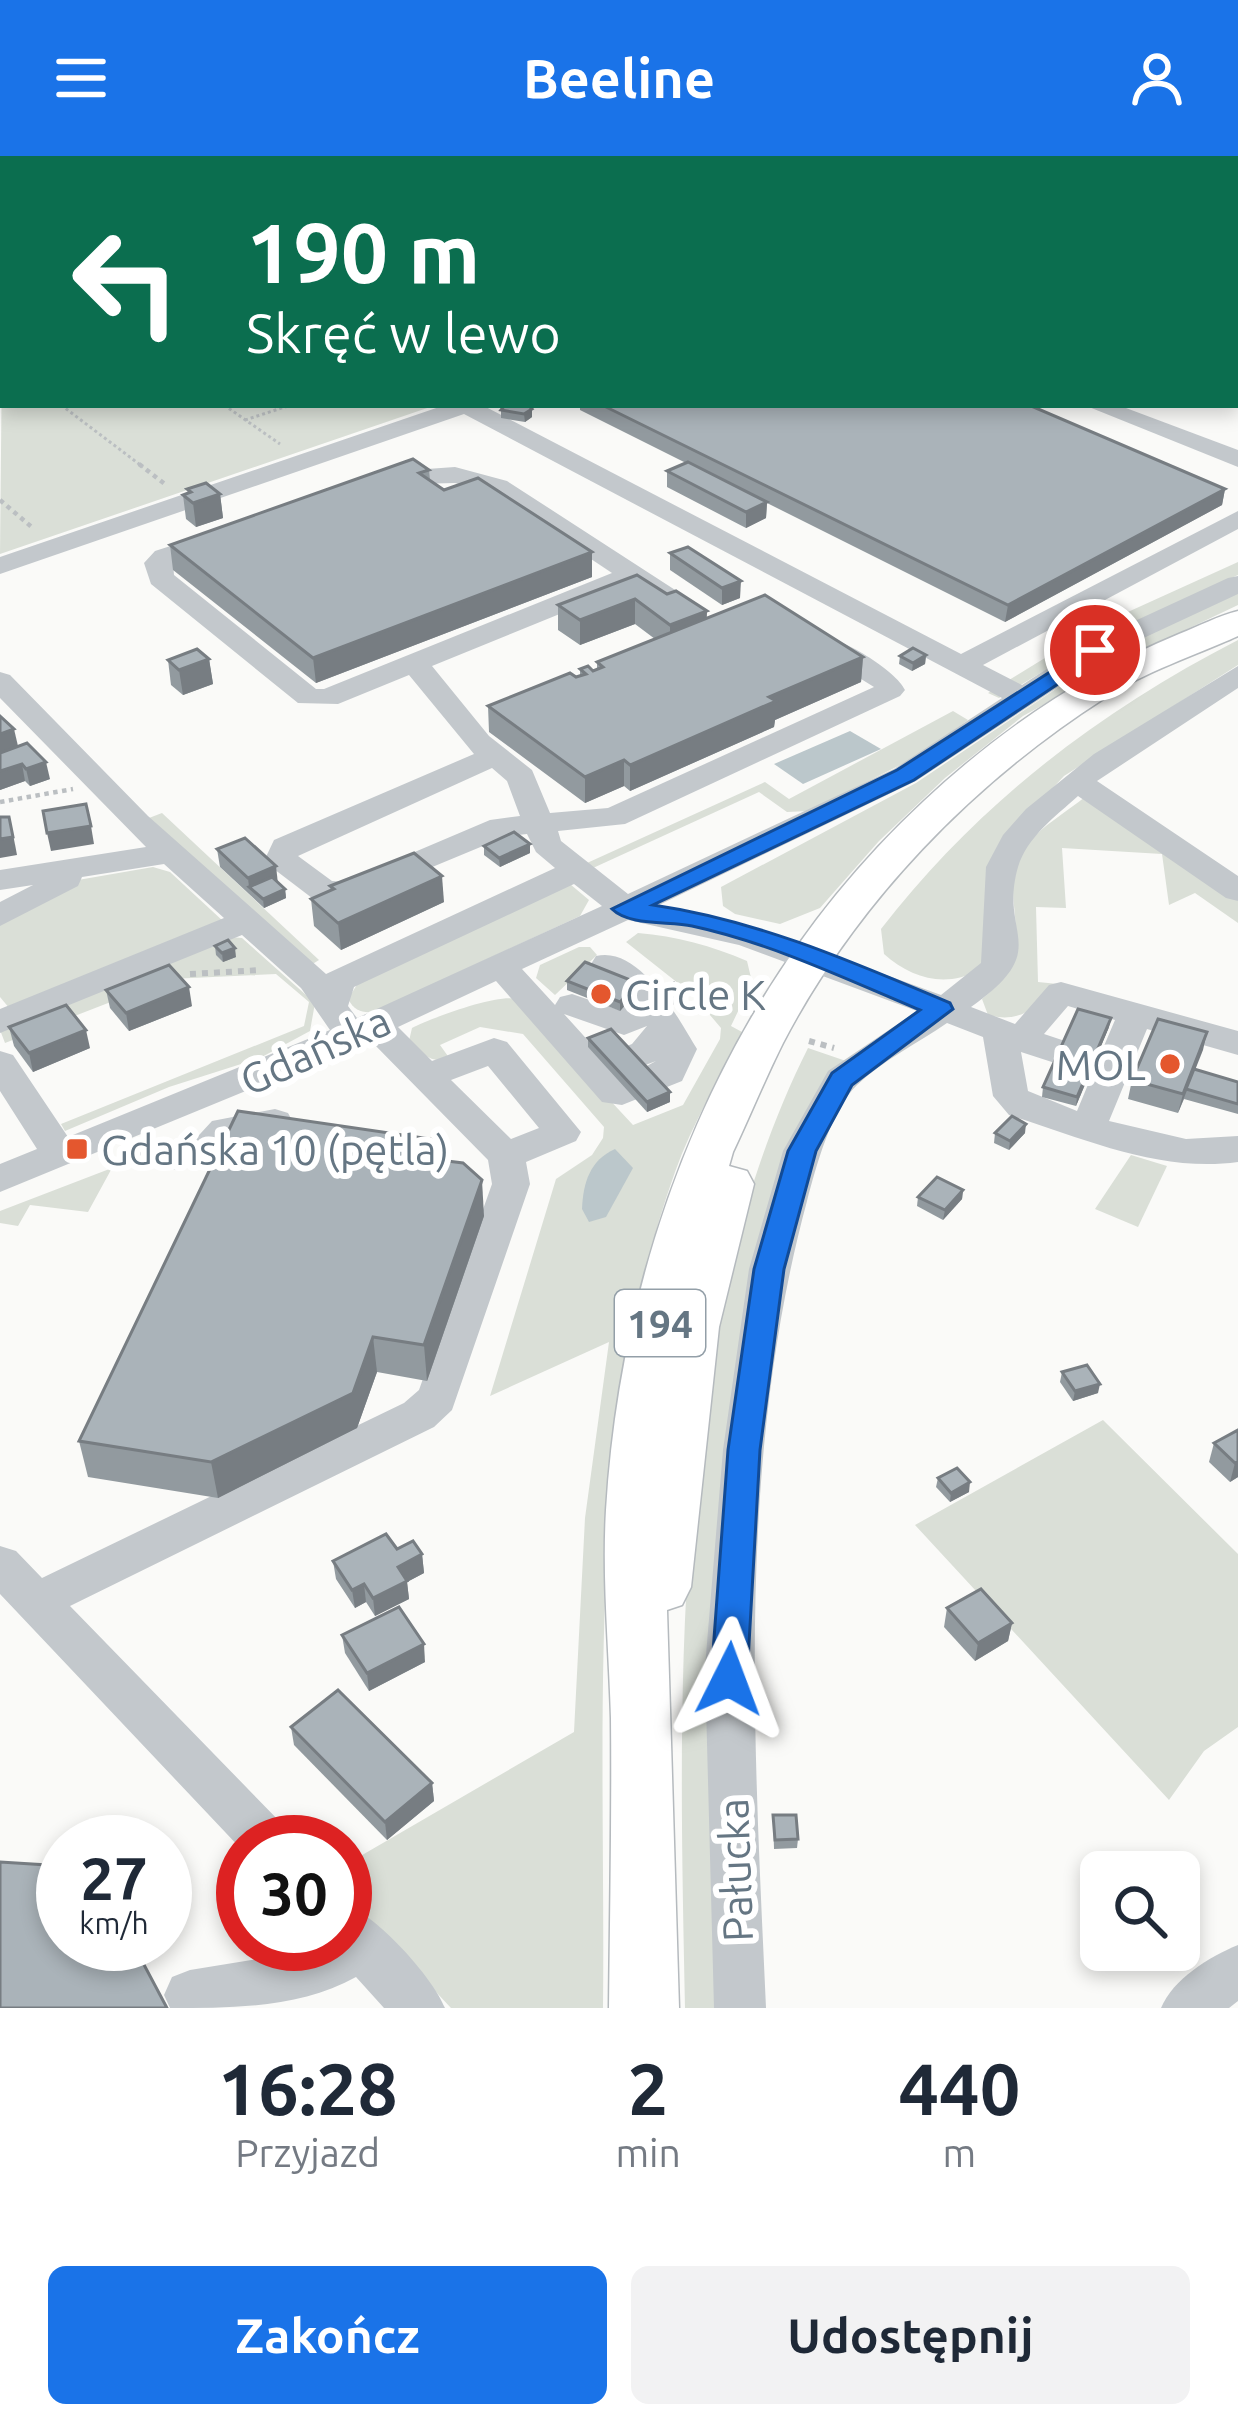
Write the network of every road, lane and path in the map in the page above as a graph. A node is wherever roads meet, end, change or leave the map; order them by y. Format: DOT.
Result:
graph roads {
  1 [pos="65,408"];
  2 [pos="228,408"];
  3 [pos="282,408"];
  4 [pos="457,408"];
  5 [pos="472,408"];
  6 [pos="1104,408"];
  7 [pos="1170,408"];
  8 [pos="245,420"];
  9 [pos="1238,434"];
  10 [pos="1238,460"];
  11 [pos="303,461"];
  12 [pos="352,491"];
  13 [pos="188,502"];
  14 [pos="2,504"];
  15 [pos="1238,519"];
  16 [pos="248,528"];
  17 [pos="56,547"];
  18 [pos="0,566"];
  19 [pos="632,575"];
  20 [pos="1238,584"];
  21 [pos="705,621"];
  22 [pos="1230,626"];
  23 [pos="800,629"];
  24 [pos="414,663"];
  25 [pos="958,667"];
  26 [pos="1238,675"];
  27 [pos="0,681"];
  28 [pos="1020,696"];
  29 [pos="495,755"];
  30 [pos="83,781"];
  31 [pos="1077,781"];
  32 [pos="0,802"];
  33 [pos="538,824"];
  34 [pos="171,853"];
  35 [pos="91,866"];
  36 [pos="577,869"];
  37 [pos="9,879"];
  38 [pos="1238,892"];
  39 [pos="2,915"];
  40 [pos="610,916"];
  41 [pos="247,921"];
  42 [pos="826,960"];
  43 [pos="501,966"];
  44 [pos="638,994"];
  45 [pos="940,1009"];
  46 [pos="573,1012"];
  47 [pos="0,1022"];
  48 [pos="352,1022"];
  49 [pos="1019,1041"];
  50 [pos="1238,1043"];
  51 [pos="0,1063"];
  52 [pos="1112,1070"];
  53 [pos="426,1076"];
  54 [pos="311,1127"];
  55 [pos="1238,1149"];
  56 [pos="140,1152"];
  57 [pos="61,1156"];
  58 [pos="506,1156"];
  59 [pos="195,1157"];
  60 [pos="0,1179"];
  61 [pos="0,1564"];
  62 [pos="38,1601"];
  63 [pos="241,1815"];
  64 [pos="372,1958"];
  65 [pos="1238,1970"];
  66 [pos="319,1971"];
  67 [pos="190,1995"];
  68 [pos="418,2008"];
  69 [pos="644,2008"];
  70 [pos="740,2008"];
  71 [pos="1186,2008"];
  1 -- 13 [label="path"];
  2 -- 8 [label="path"];
  3 -- 8 [label="path"];
  4 -- 11 [label="street"];
  5 -- 25 [label="street"];
  6 -- 10 [label="street"];
  7 -- 9 [label="street"];
  8 -- 11 [label="path"];
  11 -- 13 [label="street"];
  12 -- 19 [label="street"];
  13 -- 17 [label="street"];
  14 -- 17 [label="path"];
  15 -- 25 [label="street"];
  16 -- 24 [label="street"];
  17 -- 18 [label="street"];
  19 -- 21 [label="street"];
  19 -- 24 [label="street"];
  20 -- 28 [label="street, Gdańska"];
  22 -- 42 [label="main road, 194"];
  23 -- 33 [label="street"];
  24 -- 29 [label="street"];
  25 -- 28 [label="street"];
  26 -- 31 [label="street"];
  27 -- 34 [label="street"];
  28 -- 40 [label="street, Gdańska"];
  29 -- 33 [label="street"];
  29 -- 33 [label="street"];
  30 -- 32 [label="path"];
  31 -- 38 [label="street"];
  31 -- 45 [label="street"];
  33 -- 36 [label="street"];
  34 -- 35 [label="street"];
  34 -- 41 [label="street"];
  35 -- 37 [label="street"];
  35 -- 39 [label="street"];
  36 -- 40 [label="street"];
  36 -- 48 [label="street"];
  37 -- 39 [label="street"];
  40 -- 42 [label="street"];
  40 -- 43 [label="street, Gdańska"];
  40 -- 44 [label="street"];
  41 -- 47 [label="street"];
  41 -- 48 [label="street"];
  42 -- 45 [label="street"];
  42 -- 69 [label="main road, 194"];
  43 -- 46 [label="street"];
  43 -- 48 [label="street, Gdańska"];
  44 -- 46 [label="street"];
  44 -- 46 [label="street"];
  44 -- 46 [label="street"];
  45 -- 49 [label="street"];
  45 -- 70 [label="street, Pałucka"];
  48 -- 53 [label="street"];
  48 -- 57 [label="street, Gdańska"];
  49 -- 52 [label="street"];
  49 -- 52 [label="street"];
  49 -- 52 [label="street"];
  50 -- 52 [label="street"];
  51 -- 57 [label="street"];
  52 -- 55 [label="street"];
  53 -- 58 [label="street"];
  53 -- 58 [label="street"];
  54 -- 59 [label="street"];
  56 -- 59 [label="path"];
  57 -- 60 [label="street, Gdańska"];
  58 -- 62 [label="street"];
  61 -- 62 [label="street"];
  62 -- 63 [label="street"];
  64 -- 68 [label="street"];
  65 -- 71 [label="street"];
  66 -- 67 [label="street"];
}
